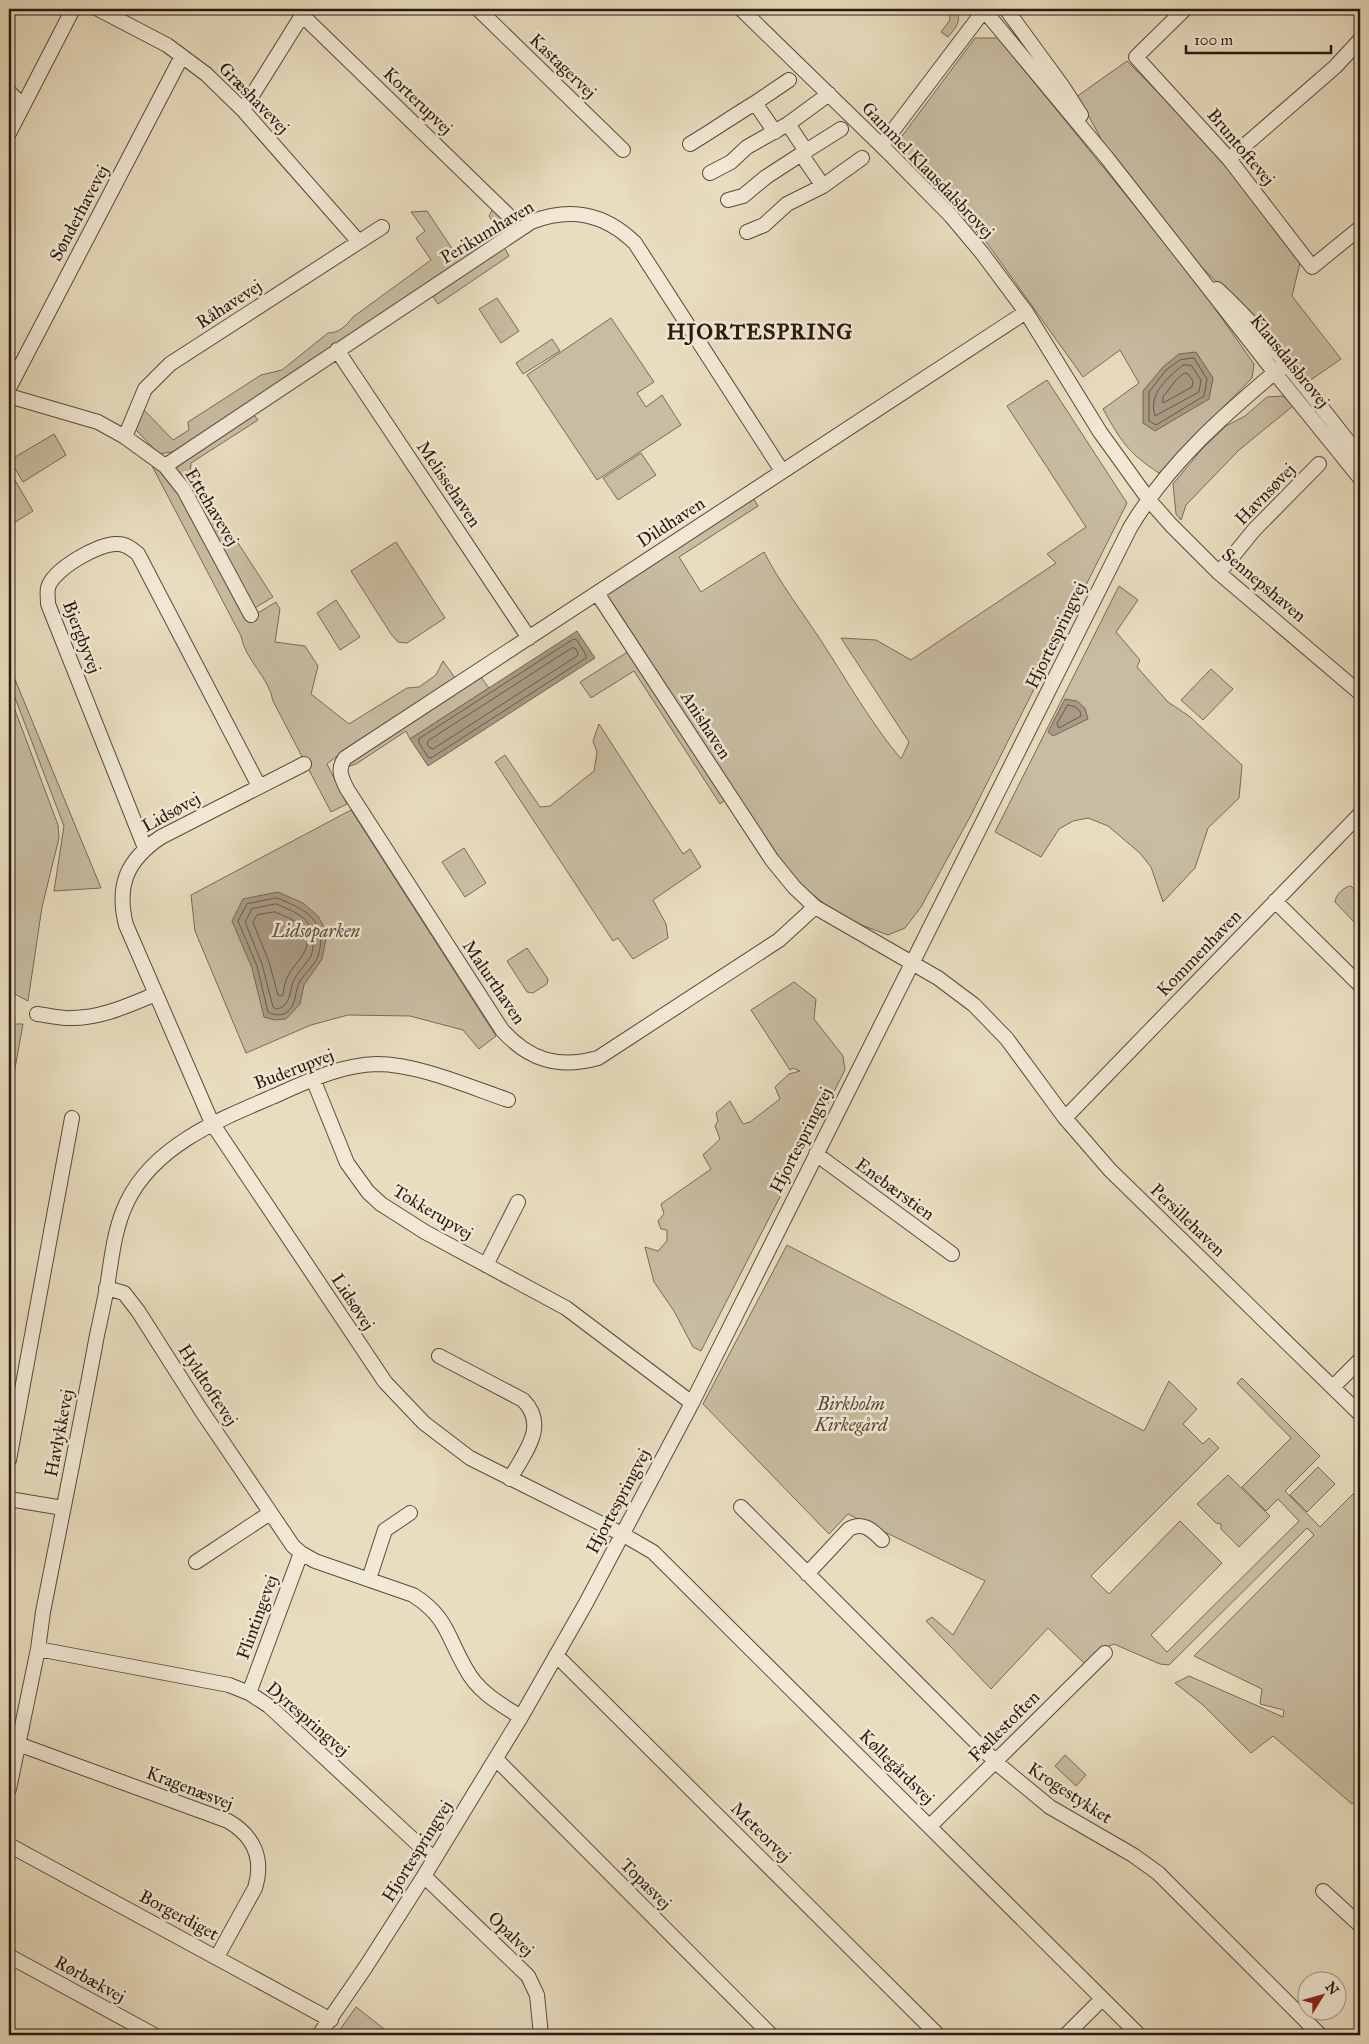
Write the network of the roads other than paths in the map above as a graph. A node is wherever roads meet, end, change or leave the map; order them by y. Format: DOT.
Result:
graph roads {
  1 [pos="73,9"];
  2 [pos="98,9"];
  3 [pos="478,9"];
  4 [pos="741,9"];
  5 [pos="984,9"];
  6 [pos="1006,9"];
  7 [pos="1185,9"];
  8 [pos="304,12"];
  9 [pos="1360,40"];
  10 [pos="182,56"];
  11 [pos="789,80"];
  12 [pos="9,92"];
  13 [pos="829,94"];
  14 [pos="756,103"];
  15 [pos="23,106"];
  16 [pos="243,110"];
  17 [pos="788,124"];
  18 [pos="841,129"];
  19 [pos="775,132"];
  20 [pos="9,133"];
  21 [pos="690,144"];
  22 [pos="882,145"];
  23 [pos="623,150"];
  24 [pos="804,153"];
  25 [pos="862,158"];
  26 [pos="1107,158"];
  27 [pos="1230,159"];
  28 [pos="710,173"];
  29 [pos="822,186"];
  30 [pos="728,200"];
  31 [pos="508,215"];
  32 [pos="382,227"];
  33 [pos="1360,228"];
  34 [pos="747,232"];
  35 [pos="359,242"];
  36 [pos="1193,266"];
  37 [pos="1026,312"];
  38 [pos="337,350"];
  39 [pos="1286,363"];
  40 [pos="1274,372"];
  41 [pos="9,388"];
  42 [pos="9,396"];
  43 [pos="125,436"];
  44 [pos="1360,460"];
  45 [pos="1319,464"];
  46 [pos="165,466"];
  47 [pos="782,471"];
  48 [pos="1360,478"];
  49 [pos="1149,500"];
  50 [pos="1219,573"];
  51 [pos="596,593"];
  52 [pos="251,615"];
  53 [pos="529,638"];
  54 [pos="1360,693"];
  55 [pos="304,764"];
  56 [pos="340,765"];
  57 [pos="259,786"];
  58 [pos="1360,814"];
  59 [pos="145,848"];
  60 [pos="1275,901"];
  61 [pos="815,907"];
  62 [pos="913,964"];
  63 [pos="1360,985"];
  64 [pos="156,994"];
  65 [pos="37,1014"];
  66 [pos="313,1078"];
  67 [pos="508,1100"];
  68 [pos="72,1118"];
  69 [pos="1065,1118"];
  70 [pos="212,1123"];
  71 [pos="816,1154"];
  72 [pos="518,1202"];
  73 [pos="952,1254"];
  74 [pos="486,1265"];
  75 [pos="106,1288"];
  76 [pos="439,1356"];
  77 [pos="1360,1360"];
  78 [pos="1333,1387"];
  79 [pos="692,1404"];
  80 [pos="1360,1414"];
  81 [pos="9,1460"];
  82 [pos="510,1479"];
  83 [pos="9,1499"];
  84 [pos="741,1507"];
  85 [pos="63,1508"];
  86 [pos="270,1513"];
  87 [pos="410,1513"];
  88 [pos="622,1534"];
  89 [pos="882,1540"];
  90 [pos="301,1553"];
  91 [pos="196,1562"];
  92 [pos="807,1574"];
  93 [pos="369,1580"];
  94 [pos="38,1649"];
  95 [pos="1105,1653"];
  96 [pos="556,1655"];
  97 [pos="249,1694"];
  98 [pos="521,1717"];
  99 [pos="18,1744"];
  100 [pos="496,1759"];
  101 [pos="994,1762"];
  102 [pos="9,1789"];
  103 [pos="930,1826"];
  104 [pos="9,1845"];
  105 [pos="434,1859"];
  106 [pos="424,1876"];
  107 [pos="1323,1891"];
  108 [pos="1360,1925"];
  109 [pos="9,1956"];
  110 [pos="217,1957"];
  111 [pos="1102,1999"];
  112 [pos="331,2020"];
  113 [pos="154,2035"];
  114 [pos="319,2035"];
  115 [pos="541,2035"];
  116 [pos="771,2035"];
  117 [pos="938,2035"];
  118 [pos="1066,2035"];
  119 [pos="1139,2035"];
  120 [pos="1320,2035"];
  1 -- 15 [label="street"];
  2 -- 10 [label="street, Græshavevej"];
  3 -- 23 [label="street, Kastagervej"];
  4 -- 13 [label="street, Gammel Klausdalsbrovej"];
  5 -- 22 [label="street"];
  5 -- 26 [label="street, Klausdalsbrovej"];
  6 -- 26 [label="street, Klausdalsbrovej"];
  7 -- 27 [label="street, Bruntoftevej"];
  8 -- 16 [label="street"];
  8 -- 31 [label="street, Korterupvej"];
  9 -- 27 [label="street"];
  10 -- 16 [label="street, Græshavevej"];
  10 -- 41 [label="street, Sønderhavevej"];
  11 -- 14 [label="street"];
  12 -- 15 [label="street"];
  13 -- 17 [label="street"];
  13 -- 22 [label="street, Gammel Klausdalsbrovej"];
  14 -- 19 [label="street"];
  14 -- 21 [label="street"];
  15 -- 20 [label="street"];
  16 -- 35 [label="street, Græshavevej"];
  17 -- 19 [label="street"];
  17 -- 24 [label="street"];
  18 -- 24 [label="street"];
  19 -- 28 [label="street"];
  22 -- 37 [label="street, Gammel Klausdalsbrovej"];
  24 -- 29 [label="street"];
  24 -- 30 [label="street"];
  25 -- 29 [label="street"];
  26 -- 36 [label="street, Klausdalsbrovej"];
  27 -- 33 [label="street, Bruntoftevej"];
  29 -- 34 [label="street"];
  32 -- 35 [label="street, Råhavevej"];
  35 -- 43 [label="street, Råhavevej"];
  36 -- 39 [label="street, Klausdalsbrovej"];
  36 -- 40 [label="street, Klausdalsbrovej"];
  37 -- 47 [label="street, Dildhaven"];
  37 -- 49 [label="street, Gammel Klausdalsbrovej"];
  38 -- 46 [label="street, Perikumhaven"];
  38 -- 47 [label="street, Perikumhaven"];
  38 -- 53 [label="street, Melissehaven"];
  39 -- 40 [label="street, Hjortespringvej"];
  39 -- 44 [label="street, Klausdalsbrovej"];
  40 -- 48 [label="street, Klausdalsbrovej"];
  40 -- 49 [label="street, Hjortespringvej"];
  42 -- 43 [label="street, Ettehavevej"];
  43 -- 46 [label="street, Ettehavevej"];
  45 -- 50 [label="street, Havnsøvej"];
  46 -- 52 [label="street, Ettehavevej"];
  47 -- 51 [label="street, Dildhaven"];
  49 -- 50 [label="street, Sennepshaven"];
  49 -- 62 [label="street, Hjortespringvej"];
  50 -- 54 [label="street, Sennepshaven"];
  51 -- 53 [label="street, Dildhaven"];
  51 -- 61 [label="street, Anishaven"];
  53 -- 56 [label="street, Dildhaven"];
  55 -- 57 [label="street, Lidsøvej"];
  56 -- 61 [label="street, Malurthaven"];
  57 -- 59 [label="street, Lidsøvej"];
  57 -- 59 [label="street, Bjergbyvej"];
  58 -- 60 [label="street, Kommenhaven"];
  59 -- 64 [label="street, Lidsøvej"];
  60 -- 63 [label="street"];
  60 -- 69 [label="street, Kommenhaven"];
  61 -- 62 [label="street"];
  62 -- 69 [label="street, Persillehaven"];
  62 -- 71 [label="street, Hjortespringvej"];
  64 -- 65 [label="street"];
  64 -- 70 [label="street, Lidsøvej"];
  66 -- 67 [label="street, Buderupvej"];
  66 -- 70 [label="street, Buderupvej"];
  66 -- 74 [label="street, Tokkerupvej"];
  68 -- 81 [label="street"];
  69 -- 78 [label="street, Persillehaven"];
  70 -- 75 [label="street, Havlykkevej"];
  70 -- 82 [label="street, Lidsøvej"];
  71 -- 73 [label="street, Enebærstien"];
  71 -- 79 [label="street, Hjortespringvej"];
  72 -- 74 [label="street, Tokkerupvej"];
  74 -- 79 [label="street, Tokkerupvej"];
  75 -- 85 [label="street, Havlykkevej"];
  75 -- 86 [label="street, Hyldtoftevej"];
  76 -- 82 [label="street"];
  77 -- 78 [label="street"];
  78 -- 80 [label="street, Persillehaven"];
  79 -- 88 [label="street, Hjortespringvej"];
  82 -- 88 [label="street, Lidsøvej"];
  83 -- 85 [label="street"];
  84 -- 92 [label="street, Krogestykket"];
  85 -- 94 [label="street, Havlykkevej"];
  86 -- 90 [label="street, Hyldtoftevej"];
  86 -- 91 [label="street"];
  87 -- 93 [label="street"];
  88 -- 96 [label="street, Hjortespringvej"];
  88 -- 103 [label="street, Køllegårdsvej"];
  89 -- 92 [label="street"];
  90 -- 93 [label="street, Hyldtoftevej"];
  90 -- 97 [label="street, Flintingevej"];
  92 -- 101 [label="street, Krogestykket"];
  93 -- 98 [label="street, Hyldtoftevej"];
  94 -- 97 [label="street, Dyrespringvej"];
  94 -- 99 [label="street, Havlykkevej"];
  95 -- 101 [label="street, Fællestoften"];
  96 -- 98 [label="street, Hjortespringvej"];
  96 -- 117 [label="street, Meteorvej"];
  97 -- 105 [label="street, Dyrespringvej"];
  98 -- 100 [label="street, Hjortespringvej"];
  99 -- 102 [label="street, Havlykkevej"];
  99 -- 110 [label="street, Kragenæsvej"];
  100 -- 105 [label="street, Hjortespringvej"];
  100 -- 116 [label="street, Topasvej"];
  101 -- 103 [label="street, Fællestoften"];
  101 -- 120 [label="street, Krogestykket"];
  103 -- 111 [label="street, Køllegårdsvej"];
  104 -- 110 [label="street, Borgerdiget"];
  105 -- 106 [label="street, Hjortespringvej"];
  106 -- 112 [label="street, Hjortespringvej"];
  106 -- 115 [label="street, Opalvej"];
  107 -- 108 [label="street"];
  109 -- 113 [label="street, Rørbækvej"];
  110 -- 112 [label="street, Borgerdiget"];
  111 -- 118 [label="street"];
  111 -- 119 [label="street, Køllegårdsvej"];
  112 -- 114 [label="street, Hjortespringvej"];
}
